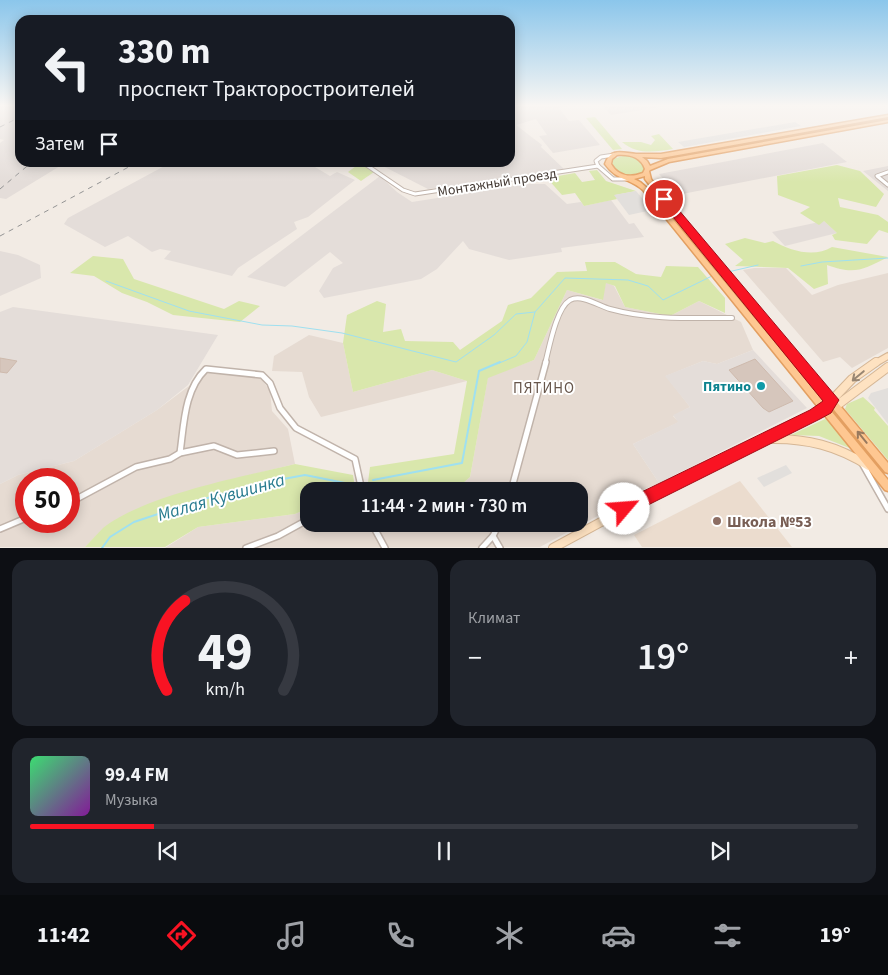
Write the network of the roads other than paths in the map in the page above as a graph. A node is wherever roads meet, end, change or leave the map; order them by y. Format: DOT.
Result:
graph roads {
  1 [pos="807,131"];
  2 [pos="839,131"];
  3 [pos="756,140"];
  4 [pos="762,144"];
  5 [pos="616,154"];
  6 [pos="634,155"];
  7 [pos="598,166"];
  8 [pos="369,167"];
  9 [pos="648,171"];
  10 [pos="888,172"];
  11 [pos="630,178"];
  12 [pos="888,185"];
  13 [pos="732,318"];
  14 [pos="888,356"];
  15 [pos="888,367"];
  16 [pos="834,403"];
  17 [pos="826,408"];
  18 [pos="765,440"];
  19 [pos="855,444"];
  20 [pos="274,451"];
  21 [pos="180,453"];
  22 [pos="861,461"];
  23 [pos="888,468"];
  24 [pos="877,472"];
  25 [pos="360,482"];
  26 [pos="514,482"];
  27 [pos="888,487"];
  28 [pos="80,497"];
  29 [pos="888,509"];
  30 [pos="15,521"];
  31 [pos="300,524"];
  32 [pos="0,529"];
  33 [pos="377,532"];
  34 [pos="495,532"];
  35 [pos="493,536"];
  36 [pos="246,548"];
  37 [pos="386,548"];
  38 [pos="482,548"];
  39 [pos="500,548"];
  40 [pos="553,548"];
  1 -- 3 [label="main road"];
  2 -- 4 [label="main road"];
  3 -- 4 [label="main road"];
  3 -- 6 [label="main road"];
  4 -- 9 [label="main road"];
  5 -- 6 [label="main road"];
  5 -- 7 [label="street"];
  5 -- 11 [label="main road"];
  6 -- 9 [label="main road"];
  7 -- 8 [label="street, Монтажный проезд"];
  7 -- 11 [label="street"];
  9 -- 11 [label="main road"];
  9 -- 16 [label="main road"];
  10 -- 12 [label="street"];
  11 -- 17 [label="main road"];
  13 -- 26 [label="street"];
  14 -- 16 [label="main road, one-way"];
  15 -- 16 [label="main road"];
  16 -- 17 [label="main road"];
  23 -- 16 [label="main road, one-way"];
  17 -- 18 [label="main road"];
  17 -- 19 [label="main road"];
  18 -- 22 [label="main road"];
  18 -- 40 [label="main road"];
  19 -- 22 [label="street"];
  19 -- 24 [label="main road"];
  20 -- 21 [label="street"];
  21 -- 25 [label="street"];
  21 -- 28 [label="street"];
  22 -- 24 [label="main road"];
  22 -- 29 [label="street"];
  24 -- 27 [label="main road"];
  30 -- 32 [label="street"];
  31 -- 36 [label="street"];
  33 -- 37 [label="street"];
  34 -- 35 [label="street"];
  35 -- 38 [label="street"];
  35 -- 39 [label="street"];
}
